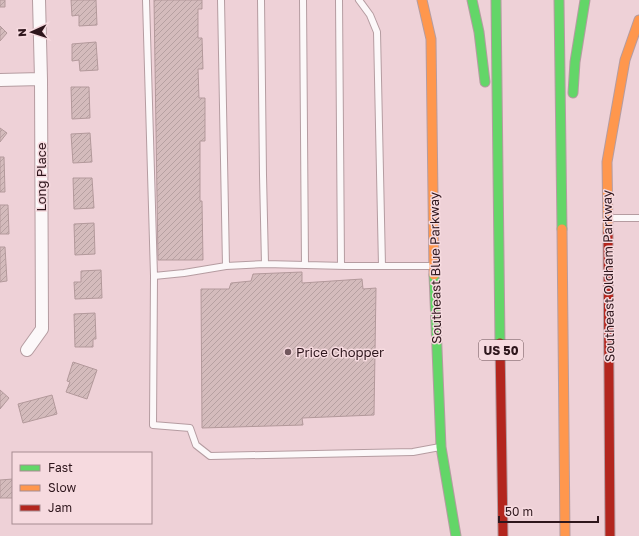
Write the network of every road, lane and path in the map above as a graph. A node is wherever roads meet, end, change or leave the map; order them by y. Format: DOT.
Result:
graph roads {
  1 [pos="39,0"];
  2 [pos="146,0"];
  3 [pos="221,0"];
  4 [pos="261,0"];
  5 [pos="303,0"];
  6 [pos="339,0"];
  7 [pos="359,0"];
  8 [pos="422,0"];
  9 [pos="472,0"];
  10 [pos="496,0"];
  11 [pos="559,0"];
  12 [pos="586,0"];
  13 [pos="639,20"];
  14 [pos="41,79"];
  15 [pos="0,80"];
  16 [pos="486,88"];
  17 [pos="572,104"];
  18 [pos="488,147"];
  19 [pos="498,165"];
  20 [pos="607,218"];
  21 [pos="639,218"];
  22 [pos="265,264"];
  23 [pos="305,265"];
  24 [pos="226,266"];
  25 [pos="342,266"];
  26 [pos="382,266"];
  27 [pos="434,266"];
  28 [pos="154,276"];
  29 [pos="572,301"];
  30 [pos="564,343"];
  31 [pos="27,350"];
  32 [pos="441,447"];
  33 [pos="456,536"];
  34 [pos="503,536"];
  35 [pos="565,536"];
  36 [pos="610,536"];
  1 -- 14 [label="street, Long Place"];
  2 -- 28 [label="lane"];
  3 -- 24 [label="lane"];
  4 -- 22 [label="lane"];
  5 -- 23 [label="lane"];
  6 -- 25 [label="lane"];
  7 -- 26 [label="lane"];
  8 -- 27 [label="main road, Southeast Blue Parkway"];
  9 -- 16 [label="main road"];
  10 -- 19 [label="main road, US 50"];
  11 -- 30 [label="main road"];
  12 -- 17 [label="main road"];
  13 -- 20 [label="main road, Southeast Oldham Parkway"];
  14 -- 15 [label="street"];
  14 -- 31 [label="street, Long Place"];
  18 -- 19 [label="main road"];
  19 -- 34 [label="main road, US 50"];
  20 -- 21 [label="lane"];
  20 -- 36 [label="main road, Southeast Oldham Parkway"];
  22 -- 23 [label="lane"];
  22 -- 24 [label="lane"];
  23 -- 25 [label="lane"];
  24 -- 28 [label="lane"];
  25 -- 26 [label="lane"];
  26 -- 27 [label="lane"];
  27 -- 32 [label="main road, Southeast Blue Parkway"];
  28 -- 32 [label="lane"];
  29 -- 30 [label="main road"];
  30 -- 35 [label="main road"];
  32 -- 33 [label="main road, Southeast Blue Parkway"];
}
